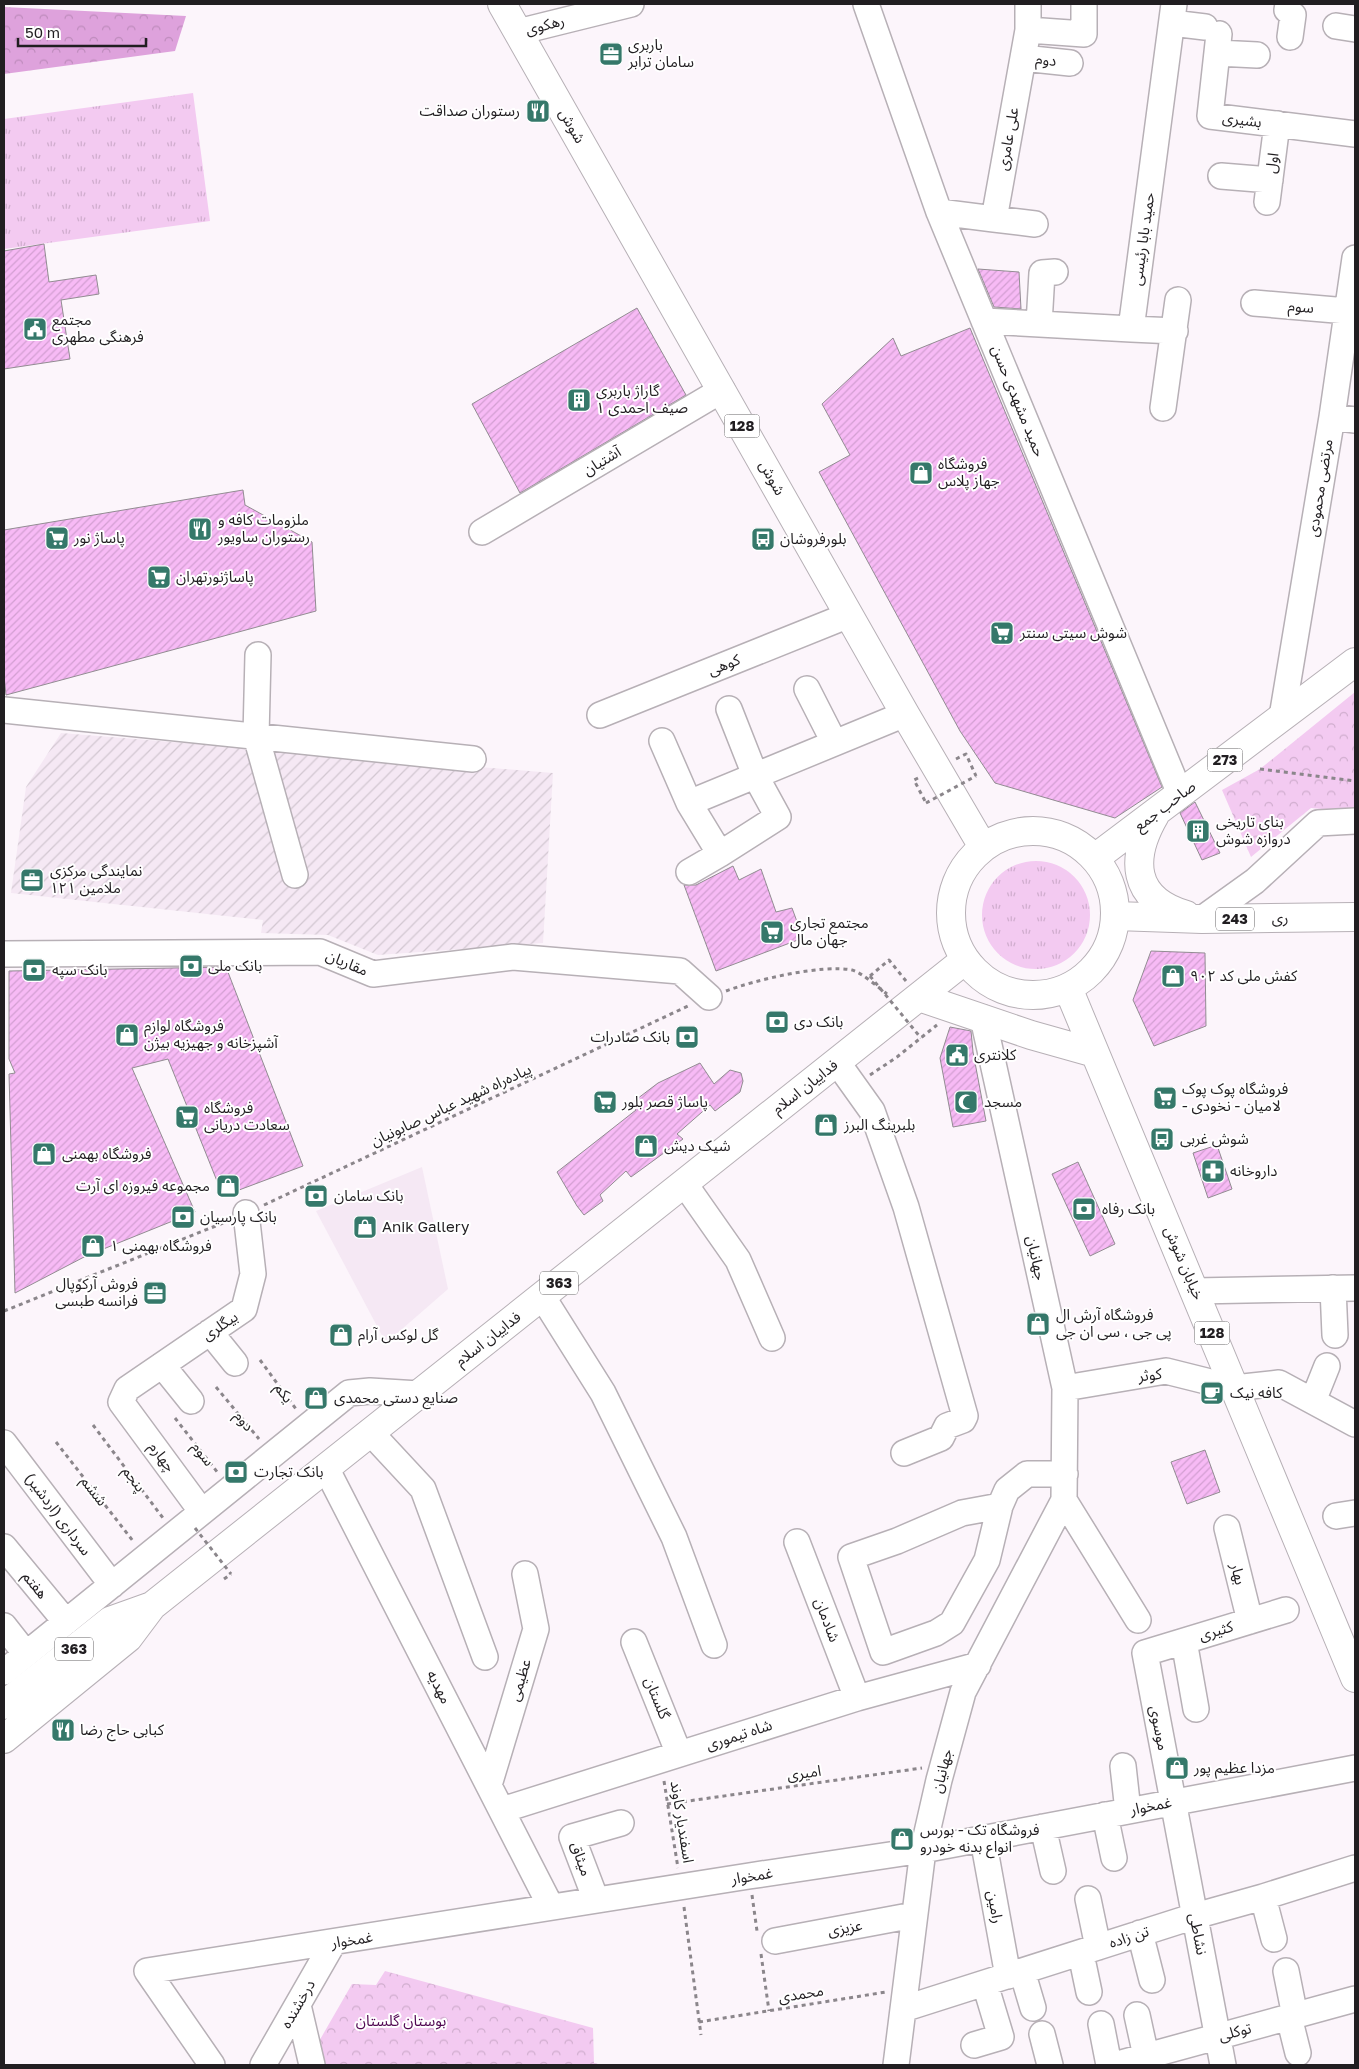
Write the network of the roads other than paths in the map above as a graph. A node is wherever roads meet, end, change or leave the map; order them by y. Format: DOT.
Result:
graph roads {
  1 [pos="502,4"];
  2 [pos="630,4"];
  3 [pos="866,4"];
  4 [pos="1028,4"];
  5 [pos="1084,4"];
  6 [pos="1288,4"];
  7 [pos="1172,13"];
  8 [pos="1028,30"];
  9 [pos="518,32"];
  10 [pos="1290,36"];
  11 [pos="1214,38"];
  12 [pos="1257,55"];
  13 [pos="1023,58"];
  14 [pos="1070,63"];
  15 [pos="1277,124"];
  16 [pos="1355,134"];
  17 [pos="1221,176"];
  18 [pos="939,212"];
  19 [pos="994,219"];
  20 [pos="1035,224"];
  21 [pos="1355,268"];
  22 [pos="1055,272"];
  23 [pos="1178,300"];
  24 [pos="1254,303"];
  25 [pos="1348,311"];
  26 [pos="984,321"];
  27 [pos="1039,324"];
  28 [pos="1131,329"];
  29 [pos="1174,331"];
  30 [pos="1348,362"];
  31 [pos="722,390"];
  32 [pos="1163,408"];
  33 [pos="1344,418"];
  34 [pos="482,532"];
  35 [pos="848,615"];
  36 [pos="258,655"];
  37 [pos="1355,662"];
  38 [pos="807,689"];
  39 [pos="729,709"];
  40 [pos="4,710"];
  41 [pos="905,714"];
  42 [pos="600,715"];
  43 [pos="1282,718"];
  44 [pos="256,736"];
  45 [pos="662,741"];
  46 [pos="834,742"];
  47 [pos="473,759"];
  48 [pos="755,775"];
  49 [pos="1180,794"];
  50 [pos="689,802"];
  51 [pos="1157,812"];
  52 [pos="1355,821"];
  53 [pos="983,847"];
  54 [pos="720,854"];
  55 [pos="1095,858"];
  56 [pos="689,872"];
  57 [pos="295,875"];
  58 [pos="1116,916"];
  59 [pos="1355,917"];
  60 [pos="1202,919"];
  61 [pos="4,954"];
  62 [pos="965,960"];
  63 [pos="1068,988"];
  64 [pos="709,997"];
  65 [pos="912,1002"];
  66 [pos="983,1018"];
  67 [pos="1095,1053"];
  68 [pos="837,1062"];
  69 [pos="684,1183"];
  70 [pos="246,1213"];
  71 [pos="1344,1288"];
  72 [pos="1195,1291"];
  73 [pos="542,1296"];
  74 [pos="210,1332"];
  75 [pos="1334,1335"];
  76 [pos="772,1338"];
  77 [pos="235,1363"];
  78 [pos="162,1365"];
  79 [pos="1327,1366"];
  80 [pos="1064,1388"];
  81 [pos="1234,1388"];
  82 [pos="419,1394"];
  83 [pos="1313,1401"];
  84 [pos="121,1402"];
  85 [pos="183,1410"];
  86 [pos="1355,1424"];
  87 [pos="370,1432"];
  88 [pos="4,1443"];
  89 [pos="904,1453"];
  90 [pos="326,1468"];
  91 [pos="1064,1474"];
  92 [pos="1064,1500"];
  93 [pos="1000,1506"];
  94 [pos="191,1524"];
  95 [pos="1227,1528"];
  96 [pos="797,1542"];
  97 [pos="4,1547"];
  98 [pos="525,1574"];
  99 [pos="112,1585"];
  100 [pos="152,1606"];
  101 [pos="1286,1610"];
  102 [pos="1138,1620"];
  103 [pos="1250,1621"];
  104 [pos="66,1622"];
  105 [pos="4,1626"];
  106 [pos="1184,1641"];
  107 [pos="634,1642"];
  108 [pos="714,1645"];
  109 [pos="1145,1653"];
  110 [pos="26,1654"];
  111 [pos="485,1657"];
  112 [pos="978,1665"];
  113 [pos="4,1672"];
  114 [pos="1355,1677"];
  115 [pos="857,1698"];
  116 [pos="4,1705"];
  117 [pos="1196,1709"];
  118 [pos="4,1739"];
  119 [pos="670,1757"];
  120 [pos="1123,1766"];
  121 [pos="1355,1768"];
  122 [pos="489,1785"];
  123 [pos="1173,1802"];
  124 [pos="502,1810"];
  125 [pos="1116,1813"];
  126 [pos="621,1823"];
  127 [pos="1043,1827"];
  128 [pos="983,1839"];
  129 [pos="924,1850"];
  130 [pos="1114,1858"];
  131 [pos="1355,1868"];
  132 [pos="1053,1871"];
  133 [pos="1263,1897"];
  134 [pos="1088,1899"];
  135 [pos="596,1900"];
  136 [pos="551,1908"];
  137 [pos="914,1915"];
  138 [pos="1195,1916"];
  139 [pos="1140,1933"];
  140 [pos="1274,1938"];
  141 [pos="775,1941"];
  142 [pos="333,1943"];
  143 [pos="1089,1950"];
  144 [pos="1286,1971"];
  145 [pos="1005,1977"];
  146 [pos="1152,1980"];
  147 [pos="1089,1992"];
  148 [pos="904,1999"];
  149 [pos="1355,1999"];
  150 [pos="298,2004"];
  151 [pos="1033,2008"];
  152 [pos="1137,2015"];
  153 [pos="1292,2016"];
  154 [pos="1101,2024"];
  155 [pos="1042,2034"];
  156 [pos="1217,2037"];
  157 [pos="974,2044"];
  158 [pos="1298,2053"];
  159 [pos="1146,2056"];
  160 [pos="212,2065"];
  161 [pos="263,2065"];
  162 [pos="312,2065"];
  163 [pos="896,2065"];
  164 [pos="1050,2065"];
  165 [pos="1109,2065"];
  166 [pos="1114,2065"];
  167 [pos="1223,2065"];
  1 -- 9 [label="main road, شوش / 128"];
  2 -- 9 [label="street, رهکوی"];
  3 -- 18 [label="street, حمید مشهدی حسن"];
  4 -- 8 [label="street, علی عامری"];
  5 -- 8 [label="street"];
  6 -- 10 [label="street"];
  7 -- 11 [label="street"];
  7 -- 28 [label="street, حمید بابا رئیسی"];
  8 -- 13 [label="street, علی عامری"];
  9 -- 31 [label="main road, شوش / 128"];
  11 -- 12 [label="street"];
  11 -- 15 [label="street, بشیری"];
  13 -- 14 [label="street, دوم"];
  13 -- 19 [label="street, علی عامری"];
  15 -- 16 [label="street, بشیری"];
  15 -- 17 [label="street, اول"];
  18 -- 19 [label="street"];
  18 -- 26 [label="street, حمید مشهدی حسن"];
  19 -- 20 [label="street"];
  21 -- 25 [label="street, مرتضی محمودی"];
  22 -- 27 [label="street"];
  23 -- 29 [label="street"];
  24 -- 25 [label="street, سوم"];
  25 -- 30 [label="street, مرتضی محمودی"];
  26 -- 27 [label="street"];
  26 -- 49 [label="street, حمید مشهدی حسن"];
  27 -- 28 [label="street"];
  28 -- 29 [label="street"];
  29 -- 32 [label="street"];
  30 -- 33 [label="street, مرتضی محمودی"];
  31 -- 34 [label="street, آشتیان"];
  31 -- 35 [label="main road, شوش / 128"];
  33 -- 43 [label="street, مرتضی محمودی"];
  35 -- 41 [label="main road, شوش / 128"];
  35 -- 42 [label="street, کوهی"];
  36 -- 44 [label="street"];
  37 -- 43 [label="main road, صاحب جمع / 273"];
  38 -- 46 [label="street"];
  39 -- 48 [label="street"];
  40 -- 44 [label="street"];
  41 -- 46 [label="street"];
  41 -- 53 [label="main road, شوش / 128"];
  43 -- 49 [label="main road, صاحب جمع / 273"];
  44 -- 47 [label="street"];
  44 -- 57 [label="street"];
  45 -- 50 [label="street"];
  46 -- 48 [label="street"];
  48 -- 50 [label="street"];
  48 -- 54 [label="street"];
  49 -- 51 [label="main road, صاحب جمع / 273"];
  50 -- 54 [label="street"];
  51 -- 55 [label="main road, صاحب جمع / 273"];
  51 -- 60 [label="main road"];
  52 -- 60 [label="street"];
  53 -- 55 [label="main road"];
  53 -- 62 [label="main road"];
  54 -- 56 [label="street"];
  55 -- 58 [label="main road"];
  58 -- 60 [label="main road, ری / 243"];
  58 -- 63 [label="main road"];
  59 -- 60 [label="main road, ری / 243"];
  61 -- 64 [label="street, مقاریان"];
  62 -- 63 [label="main road"];
  62 -- 65 [label="main road, فداییان اسلام / 363"];
  63 -- 67 [label="main road, خیابان شوش / 128"];
  65 -- 66 [label="main road"];
  65 -- 68 [label="main road, فداییان اسلام / 363"];
  66 -- 67 [label="main road"];
  66 -- 80 [label="street, جهانیان"];
  67 -- 72 [label="main road, خیابان شوش / 128"];
  68 -- 69 [label="main road, فداییان اسلام / 363"];
  68 -- 89 [label="street"];
  69 -- 73 [label="main road, فداییان اسلام / 363"];
  69 -- 76 [label="street"];
  70 -- 74 [label="street, بیگلری"];
  71 -- 72 [label="street"];
  71 -- 75 [label="street"];
  72 -- 81 [label="main road, خیابان شوش / 128"];
  73 -- 82 [label="main road, فداییان اسلام / 363"];
  73 -- 108 [label="street"];
  74 -- 77 [label="street"];
  74 -- 78 [label="street, بیگلری"];
  78 -- 84 [label="street, بیگلری"];
  78 -- 85 [label="street"];
  79 -- 83 [label="street"];
  80 -- 81 [label="street, کوثر"];
  80 -- 91 [label="street, جهانیان"];
  81 -- 83 [label="street"];
  81 -- 114 [label="main road, خیابان شوش / 128"];
  82 -- 87 [label="main road, فداییان اسلام / 363"];
  82 -- 94 [label="street"];
  83 -- 86 [label="street"];
  84 -- 94 [label="street, چهارم"];
  87 -- 90 [label="main road, فداییان اسلام / 363"];
  87 -- 111 [label="street"];
  88 -- 99 [label="street, سرداری (اردشیر)"];
  90 -- 100 [label="main road, فداییان اسلام / 363"];
  90 -- 122 [label="street, مهدیه"];
  91 -- 92 [label="street, جهانیان"];
  91 -- 93 [label="street"];
  92 -- 102 [label="street"];
  92 -- 112 [label="street, جهانیان"];
  93 -- 93 [label="street"];
  94 -- 99 [label="street"];
  95 -- 103 [label="street, بهار"];
  96 -- 115 [label="street, شادمان"];
  97 -- 104 [label="street, هفتم"];
  98 -- 122 [label="street, عظیمی"];
  99 -- 104 [label="street"];
  100 -- 116 [label="main road, فداییان اسلام / 363"];
  100 -- 118 [label="main road"];
  101 -- 103 [label="street, کثیری"];
  103 -- 106 [label="street, کثیری"];
  104 -- 110 [label="street"];
  105 -- 110 [label="street"];
  106 -- 109 [label="street, کثیری"];
  106 -- 117 [label="street"];
  107 -- 119 [label="street, گلستان"];
  109 -- 123 [label="street, موسوی"];
  110 -- 113 [label="street"];
  112 -- 115 [label="street, شاه تیموری"];
  112 -- 129 [label="street, جهانیان"];
  115 -- 119 [label="street, شاه تیموری"];
  119 -- 124 [label="street, شاه تیموری"];
  120 -- 125 [label="street"];
  121 -- 123 [label="street, غمخوار"];
  122 -- 124 [label="street, مهدیه"];
  123 -- 125 [label="street, غمخوار"];
  123 -- 138 [label="street, نشاطی"];
  124 -- 136 [label="street, مهدیه"];
  125 -- 127 [label="street, غمخوار"];
  125 -- 130 [label="street"];
  126 -- 135 [label="street, میثاق"];
  127 -- 128 [label="street, غمخوار"];
  127 -- 132 [label="street"];
  128 -- 129 [label="street, غمخوار"];
  128 -- 145 [label="street, رامین"];
  129 -- 135 [label="street, غمخوار"];
  129 -- 137 [label="street, جهانیان"];
  131 -- 133 [label="street, تن زاده"];
  133 -- 138 [label="street, تن زاده"];
  133 -- 140 [label="street"];
  134 -- 143 [label="street"];
  135 -- 136 [label="street, غمخوار"];
  136 -- 142 [label="street, غمخوار"];
  137 -- 141 [label="street, عزیزی"];
  137 -- 148 [label="street, جهانیان"];
  138 -- 139 [label="street, تن زاده"];
  138 -- 156 [label="street, نشاطی"];
  139 -- 143 [label="street, تن زاده"];
  139 -- 146 [label="street"];
  142 -- 150 [label="street, درخشنده"];
  142 -- 160 [label="street, غمخوار"];
  143 -- 145 [label="street, تن زاده"];
  143 -- 147 [label="street"];
  144 -- 153 [label="street"];
  145 -- 148 [label="street, تن زاده"];
  145 -- 151 [label="street"];
  145 -- 157 [label="street"];
  148 -- 163 [label="street, جهانیان"];
  149 -- 153 [label="street, توکلی"];
  150 -- 161 [label="street, درخشنده"];
  150 -- 162 [label="street"];
  152 -- 159 [label="street"];
  153 -- 156 [label="street, توکلی"];
  153 -- 158 [label="street"];
  154 -- 165 [label="street"];
  155 -- 164 [label="street"];
  156 -- 159 [label="street, توکلی"];
  156 -- 167 [label="street, نشاطی"];
  159 -- 166 [label="street, توکلی"];
}
